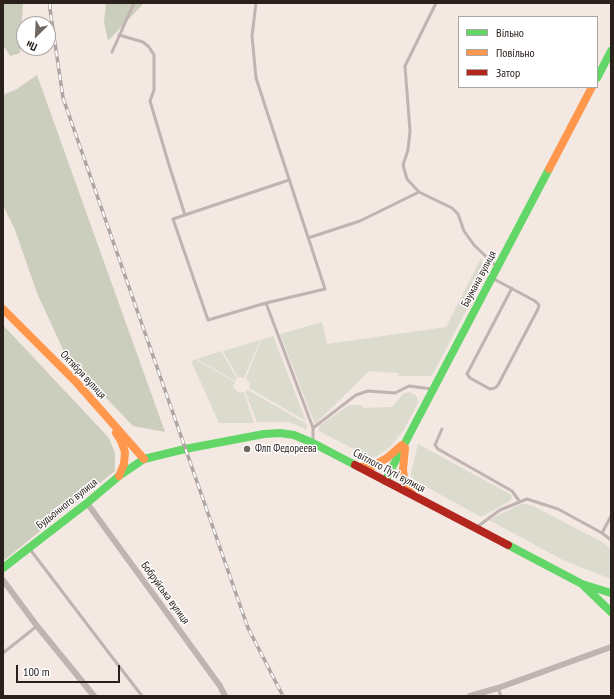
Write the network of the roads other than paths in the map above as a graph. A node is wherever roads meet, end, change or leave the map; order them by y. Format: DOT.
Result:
graph roads {
  1 [pos="134,3"];
  2 [pos="256,3"];
  3 [pos="431,3"];
  4 [pos="436,3"];
  5 [pos="434,7"];
  6 [pos="119,35"];
  7 [pos="611,51"];
  8 [pos="112,52"];
  9 [pos="598,76"];
  10 [pos="591,88"];
  11 [pos="289,180"];
  12 [pos="419,192"];
  13 [pos="185,215"];
  14 [pos="308,238"];
  15 [pos="498,268"];
  16 [pos="492,278"];
  17 [pos="512,288"];
  18 [pos="266,303"];
  19 [pos="4,311"];
  20 [pos="434,389"];
  21 [pos="109,420"];
  22 [pos="313,428"];
  23 [pos="442,429"];
  24 [pos="406,442"];
  25 [pos="313,443"];
  26 [pos="144,459"];
  27 [pos="359,467"];
  28 [pos="119,476"];
  29 [pos="385,481"];
  30 [pos="413,496"];
  31 [pos="520,502"];
  32 [pos="87,503"];
  33 [pos="611,516"];
  34 [pos="475,528"];
  35 [pos="602,533"];
  36 [pos="611,540"];
  37 [pos="29,548"];
  38 [pos="3,568"];
  39 [pos="3,580"];
  40 [pos="582,584"];
  41 [pos="611,593"];
  42 [pos="611,612"];
  43 [pos="37,626"];
  44 [pos="611,647"];
  45 [pos="3,653"];
  46 [pos="498,688"];
  47 [pos="94,696"];
  48 [pos="142,696"];
  49 [pos="225,696"];
  50 [pos="470,696"];
  51 [pos="501,696"];
  1 -- 6 [label="lane"];
  2 -- 11 [label="lane"];
  3 -- 5 [label="lane"];
  4 -- 5 [label="lane"];
  5 -- 12 [label="lane"];
  6 -- 8 [label="lane"];
  6 -- 13 [label="lane"];
  7 -- 9 [label="main road"];
  10 -- 15 [label="main road, Баумана вулиця"];
  11 -- 13 [label="lane"];
  11 -- 14 [label="lane"];
  12 -- 14 [label="lane"];
  12 -- 15 [label="lane"];
  13 -- 18 [label="lane"];
  14 -- 18 [label="lane"];
  15 -- 16 [label="main road, Баумана вулиця"];
  16 -- 17 [label="lane"];
  16 -- 20 [label="main road, Баумана вулиця"];
  17 -- 17 [label="lane"];
  18 -- 22 [label="lane"];
  19 -- 21 [label="main road, Октября вулиця"];
  20 -- 22 [label="lane"];
  20 -- 24 [label="main road, Баумана вулиця"];
  21 -- 26 [label="main road, Октября вулиця"];
  21 -- 28 [label="main road"];
  22 -- 25 [label="lane"];
  23 -- 31 [label="lane"];
  24 -- 27 [label="main road"];
  24 -- 29 [label="main road, Баумана вулиця"];
  24 -- 30 [label="main road"];
  25 -- 26 [label="main road, Світлого Путі вулиця"];
  25 -- 27 [label="main road, Світлого Путі вулиця"];
  26 -- 28 [label="main road, Будьонного вулиця"];
  27 -- 29 [label="main road, Світлого Путі вулиця"];
  28 -- 32 [label="main road, Будьонного вулиця"];
  29 -- 30 [label="main road, Світлого Путі вулиця"];
  30 -- 34 [label="main road, Світлого Путі вулиця"];
  31 -- 34 [label="lane"];
  31 -- 35 [label="lane"];
  32 -- 37 [label="main road, Будьонного вулиця"];
  32 -- 49 [label="street, Бобруйська вулиця"];
  33 -- 35 [label="lane"];
  34 -- 40 [label="main road, Світлого Путі вулиця"];
  35 -- 36 [label="lane"];
  37 -- 38 [label="main road, Будьонного вулиця"];
  37 -- 48 [label="lane"];
  39 -- 43 [label="street"];
  40 -- 41 [label="main road, Світлого Путі вулиця"];
  40 -- 42 [label="main road"];
  43 -- 45 [label="lane"];
  43 -- 47 [label="street"];
  44 -- 46 [label="street"];
  46 -- 50 [label="street"];
  46 -- 51 [label="lane"];
}
